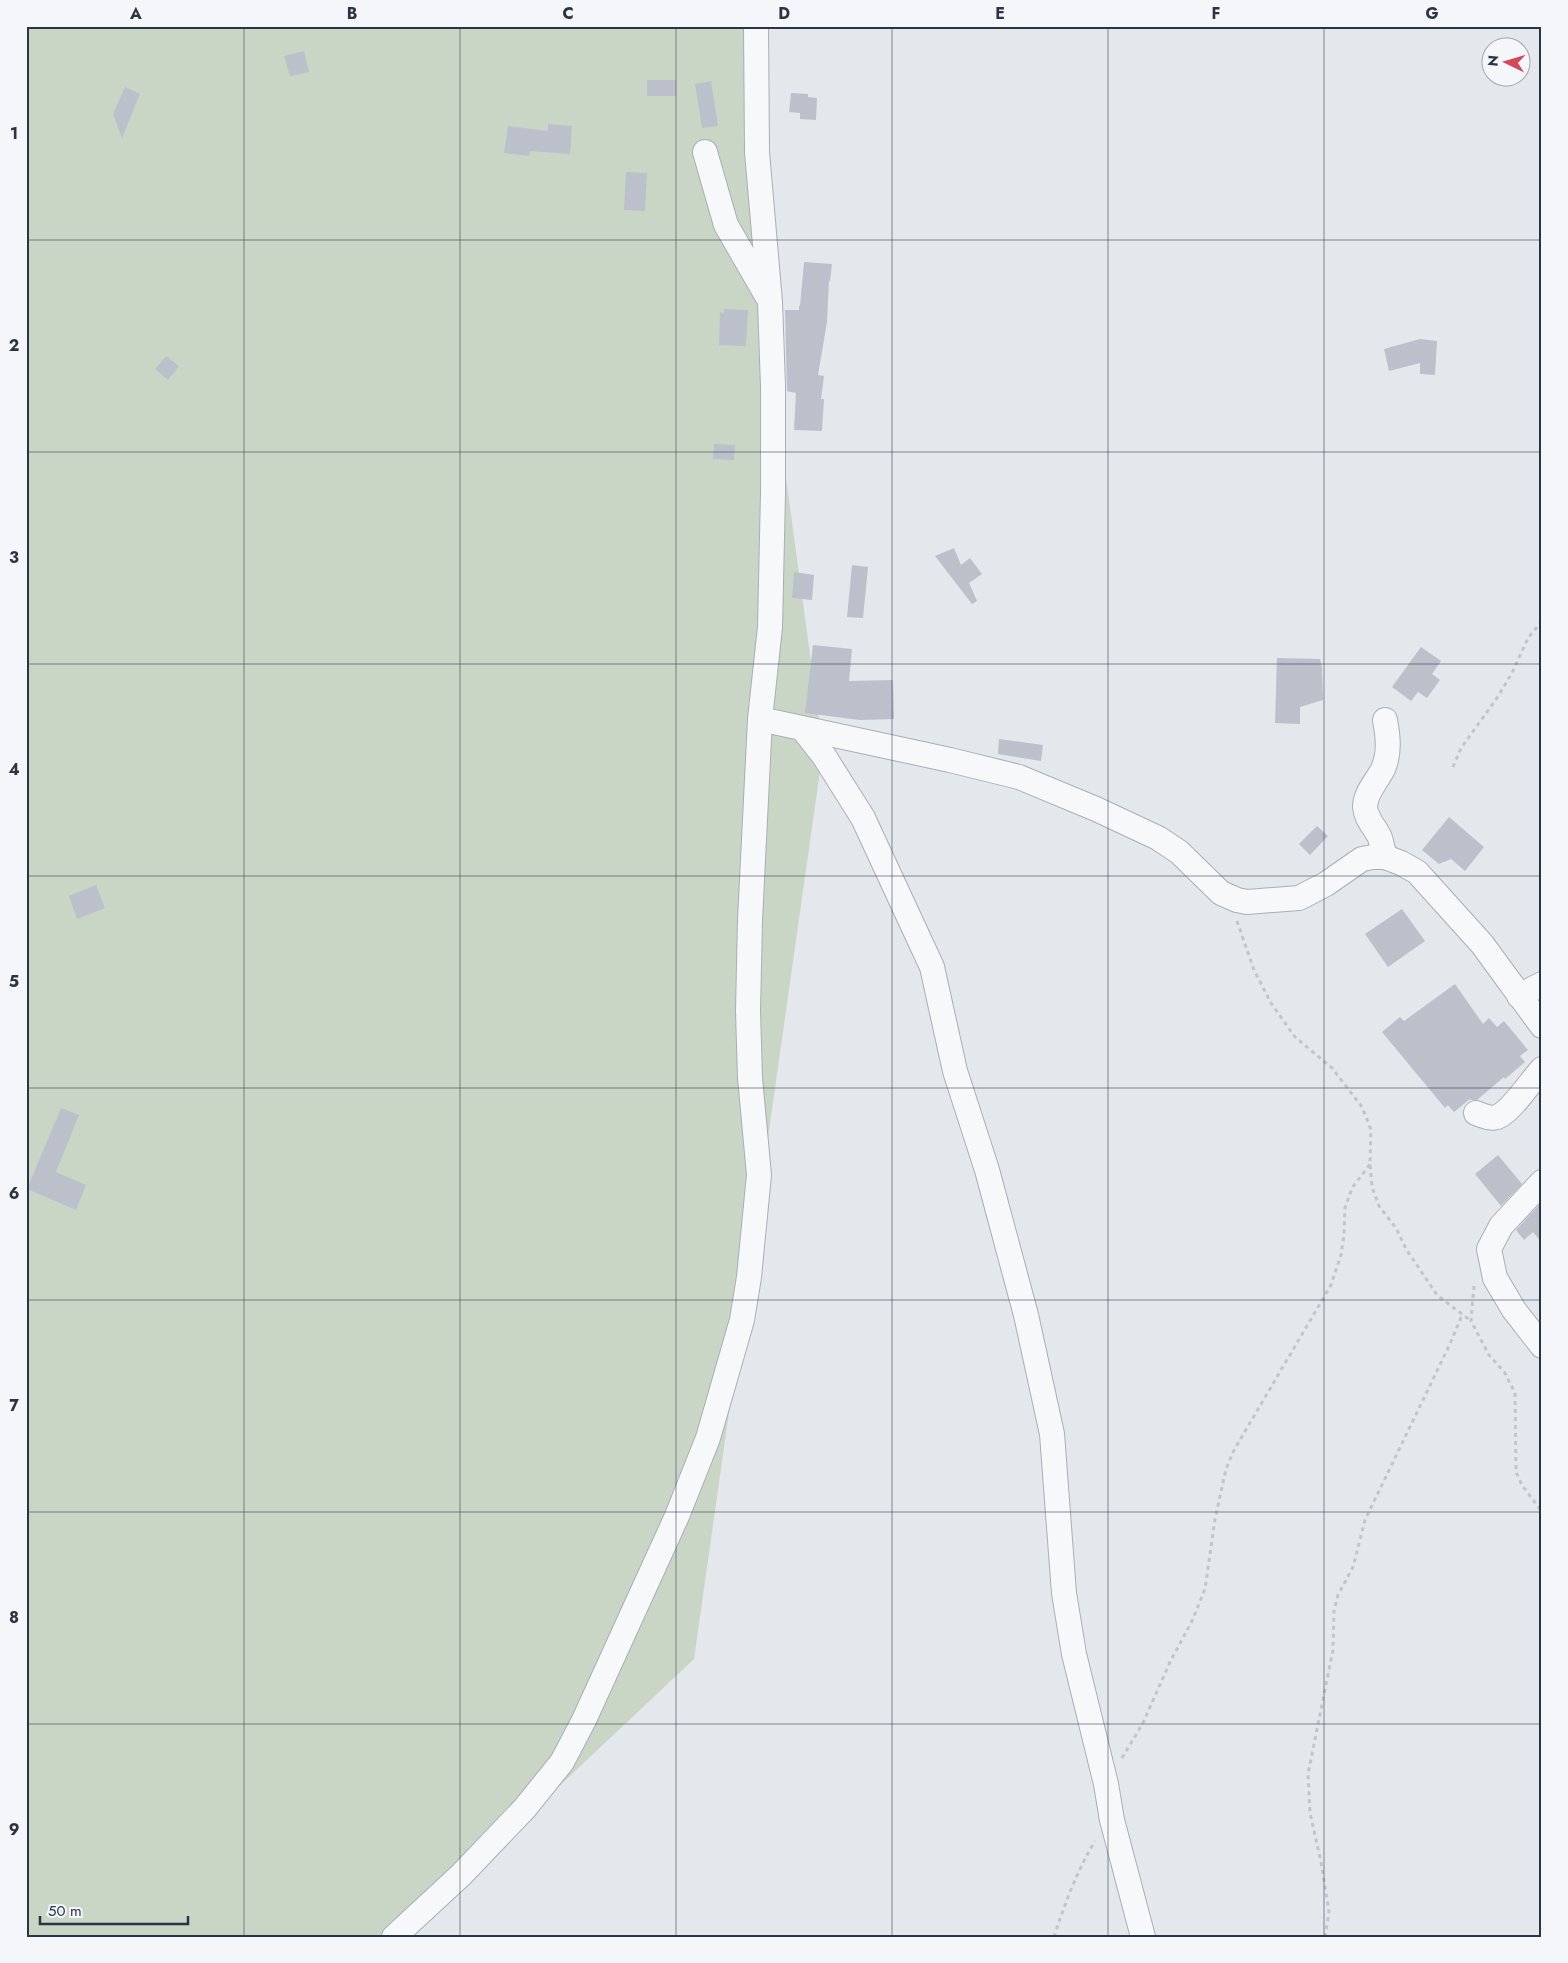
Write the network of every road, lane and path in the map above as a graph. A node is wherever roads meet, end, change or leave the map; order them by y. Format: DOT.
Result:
graph roads {
  1 [pos="756,26"];
  2 [pos="705,152"];
  3 [pos="770,302"];
  4 [pos="1542,621"];
  5 [pos="760,718"];
  6 [pos="1385,720"];
  7 [pos="802,728"];
  8 [pos="1453,767"];
  9 [pos="1385,857"];
  10 [pos="1227,896"];
  11 [pos="1542,984"];
  12 [pos="1519,996"];
  13 [pos="1542,1026"];
  14 [pos="1542,1069"];
  15 [pos="1476,1113"];
  16 [pos="1370,1164"];
  17 [pos="1542,1182"];
  18 [pos="1474,1282"];
  19 [pos="1462,1315"];
  20 [pos="1471,1321"];
  21 [pos="1542,1346"];
  22 [pos="1542,1512"];
  23 [pos="1106,1784"];
  24 [pos="1112,1820"];
  25 [pos="394,1937"];
  26 [pos="1054,1937"];
  27 [pos="1143,1937"];
  28 [pos="1325,1937"];
  1 -- 3 [label="street"];
  2 -- 3 [label="street"];
  3 -- 5 [label="street"];
  4 -- 8 [label="path"];
  5 -- 7 [label="street"];
  5 -- 25 [label="street"];
  6 -- 9 [label="street"];
  7 -- 10 [label="street"];
  7 -- 23 [label="street"];
  9 -- 10 [label="street"];
  9 -- 12 [label="street"];
  10 -- 16 [label="path"];
  11 -- 12 [label="street"];
  12 -- 13 [label="street"];
  14 -- 15 [label="street"];
  16 -- 19 [label="path"];
  16 -- 23 [label="path"];
  17 -- 21 [label="street"];
  18 -- 20 [label="path"];
  19 -- 20 [label="path"];
  19 -- 28 [label="path"];
  20 -- 22 [label="path"];
  23 -- 24 [label="street"];
  24 -- 26 [label="path"];
  24 -- 27 [label="street"];
}
